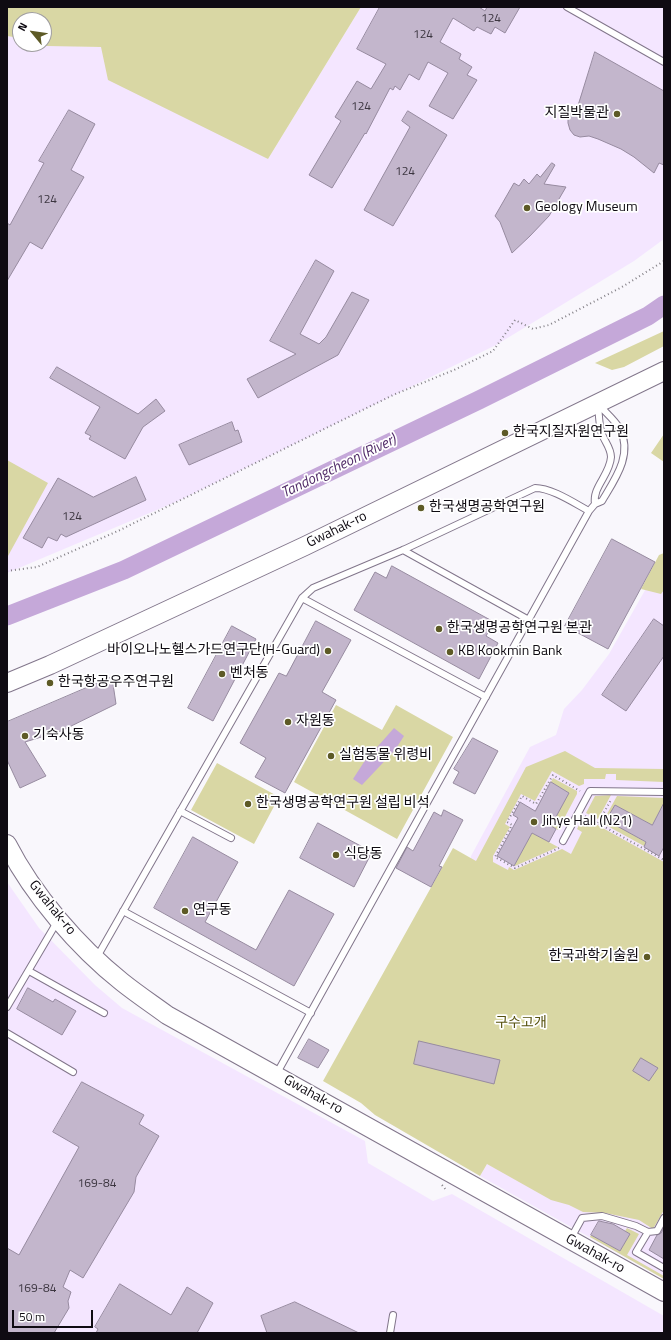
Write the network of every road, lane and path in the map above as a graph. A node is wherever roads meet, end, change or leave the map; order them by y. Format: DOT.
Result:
graph roads {
  1 [pos="567,7"];
  2 [pos="664,62"];
  3 [pos="664,262"];
  4 [pos="664,371"];
  5 [pos="598,404"];
  6 [pos="595,504"];
  7 [pos="589,511"];
  8 [pos="403,550"];
  9 [pos="7,572"];
  10 [pos="302,598"];
  11 [pos="529,620"];
  12 [pos="7,683"];
  13 [pos="486,697"];
  14 [pos="616,791"];
  15 [pos="664,792"];
  16 [pos="588,795"];
  17 [pos="180,811"];
  18 [pos="578,812"];
  19 [pos="598,823"];
  20 [pos="231,838"];
  21 [pos="563,841"];
  22 [pos="7,844"];
  23 [pos="664,860"];
  24 [pos="124,910"];
  25 [pos="58,920"];
  26 [pos="96,959"];
  27 [pos="28,971"];
  28 [pos="7,1007"];
  29 [pos="104,1013"];
  30 [pos="310,1013"];
  31 [pos="7,1033"];
  32 [pos="73,1072"];
  33 [pos="276,1075"];
  34 [pos="442,1184"];
  35 [pos="447,1191"];
  36 [pos="664,1218"];
  37 [pos="648,1232"];
  38 [pos="570,1239"];
  39 [pos="664,1268"];
  40 [pos="664,1292"];
  41 [pos="393,1315"];
  42 [pos="390,1333"];
  1 -- 2 [label="lane"];
  3 -- 9 [label="path"];
  4 -- 5 [label="street, Gwahak-ro"];
  5 -- 6 [label="lane"];
  5 -- 6 [label="lane"];
  5 -- 12 [label="street, Gwahak-ro"];
  6 -- 7 [label="lane"];
  7 -- 8 [label="lane"];
  7 -- 11 [label="lane"];
  8 -- 10 [label="lane"];
  8 -- 11 [label="lane"];
  10 -- 13 [label="lane"];
  10 -- 17 [label="lane"];
  11 -- 13 [label="lane"];
  13 -- 30 [label="lane"];
  14 -- 15 [label="lane"];
  14 -- 16 [label="lane"];
  14 -- 19 [label="path"];
  16 -- 18 [label="lane"];
  16 -- 21 [label="path"];
  17 -- 20 [label="lane"];
  17 -- 24 [label="lane"];
  18 -- 19 [label="path"];
  18 -- 21 [label="lane"];
  19 -- 23 [label="path"];
  22 -- 25 [label="street, Gwahak-ro"];
  24 -- 26 [label="lane"];
  24 -- 30 [label="lane"];
  25 -- 26 [label="street, Gwahak-ro"];
  25 -- 27 [label="lane"];
  26 -- 33 [label="street, Gwahak-ro"];
  27 -- 28 [label="lane"];
  27 -- 29 [label="lane"];
  30 -- 33 [label="lane"];
  31 -- 32 [label="lane"];
  33 -- 38 [label="street, Gwahak-ro"];
  34 -- 35 [label="path"];
  36 -- 37 [label="lane"];
  37 -- 38 [label="lane"];
  37 -- 39 [label="lane"];
  38 -- 40 [label="street, Gwahak-ro"];
  41 -- 42 [label="lane"];
}
